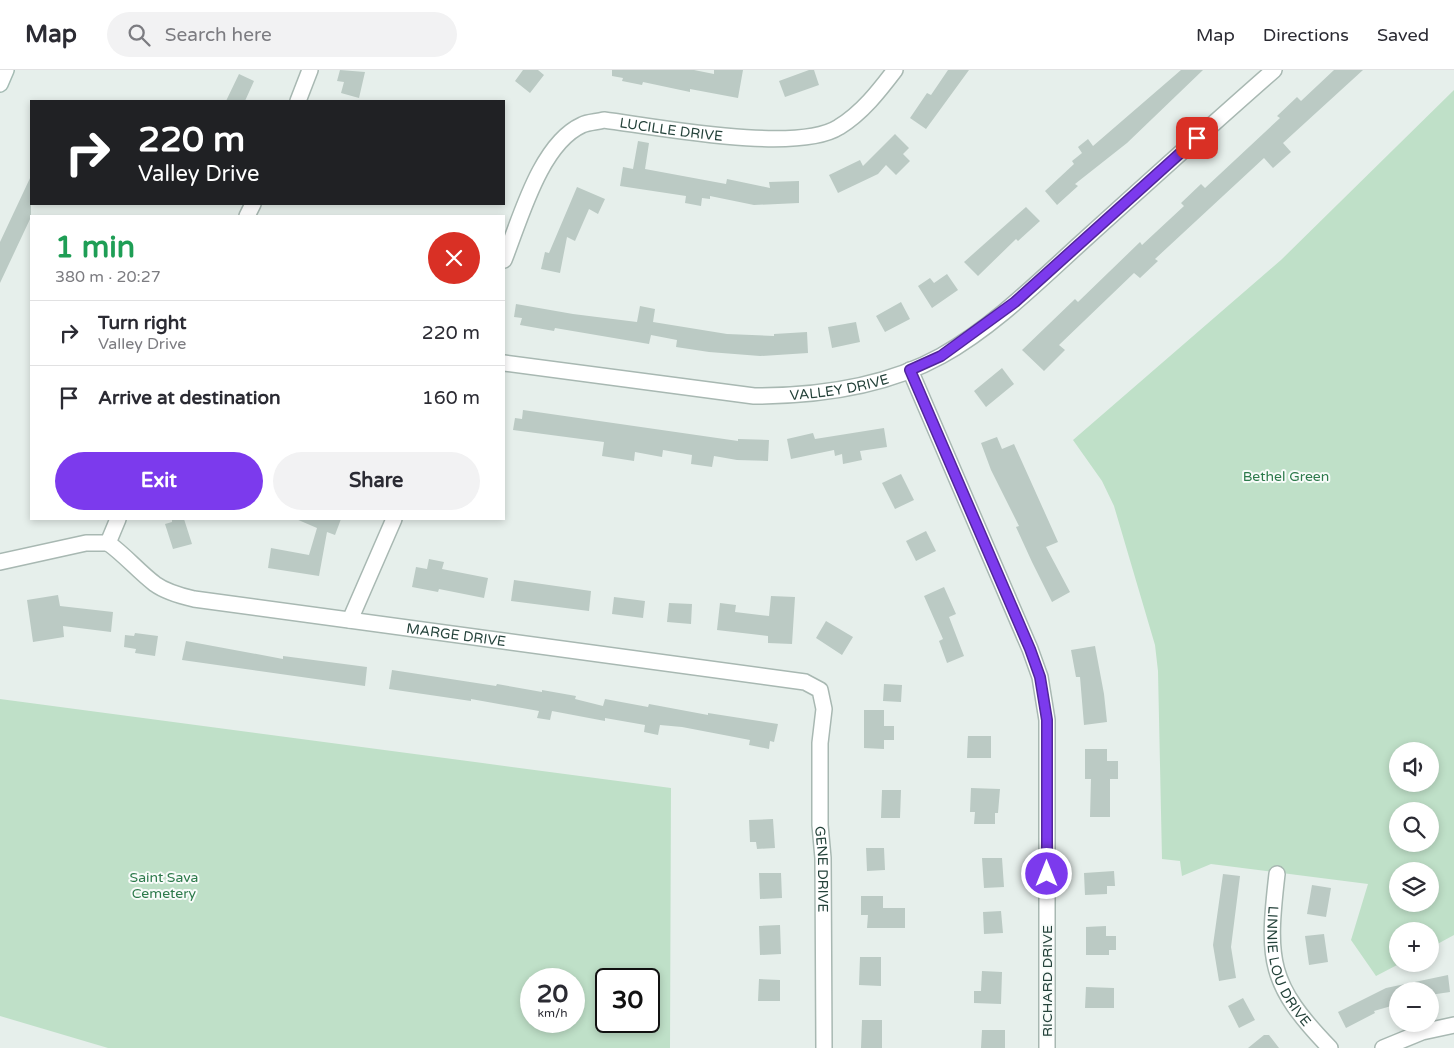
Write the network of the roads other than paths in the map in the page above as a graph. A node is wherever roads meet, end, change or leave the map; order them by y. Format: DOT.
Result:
graph roads {
  1 [pos="6,70"];
  2 [pos="310,70"];
  3 [pos="895,70"];
  4 [pos="1274,70"];
  5 [pos="0,84"];
  6 [pos="298,100"];
  7 [pos="505,258"];
  8 [pos="505,363"];
  9 [pos="910,370"];
  10 [pos="118,520"];
  11 [pos="394,520"];
  12 [pos="108,543"];
  13 [pos="0,562"];
  14 [pos="350,620"];
  15 [pos="820,690"];
  16 [pos="1278,874"];
  17 [pos="1454,1025"];
  18 [pos="824,1048"];
  19 [pos="1047,1048"];
  20 [pos="1330,1048"];
  21 [pos="1383,1048"];
  1 -- 5 [label="street"];
  2 -- 6 [label="street"];
  3 -- 7 [label="street, LUCILLE DRIVE"];
  4 -- 9 [label="street, VALLEY DRIVE"];
  8 -- 9 [label="street, VALLEY DRIVE"];
  9 -- 19 [label="street, RICHARD DRIVE"];
  10 -- 12 [label="street"];
  11 -- 14 [label="street"];
  12 -- 13 [label="street"];
  12 -- 14 [label="street, MARGE DRIVE"];
  14 -- 15 [label="street, MARGE DRIVE"];
  15 -- 18 [label="street, GENE DRIVE"];
  16 -- 20 [label="street, LINNIE LOU DRIVE"];
  17 -- 21 [label="street"];
}
